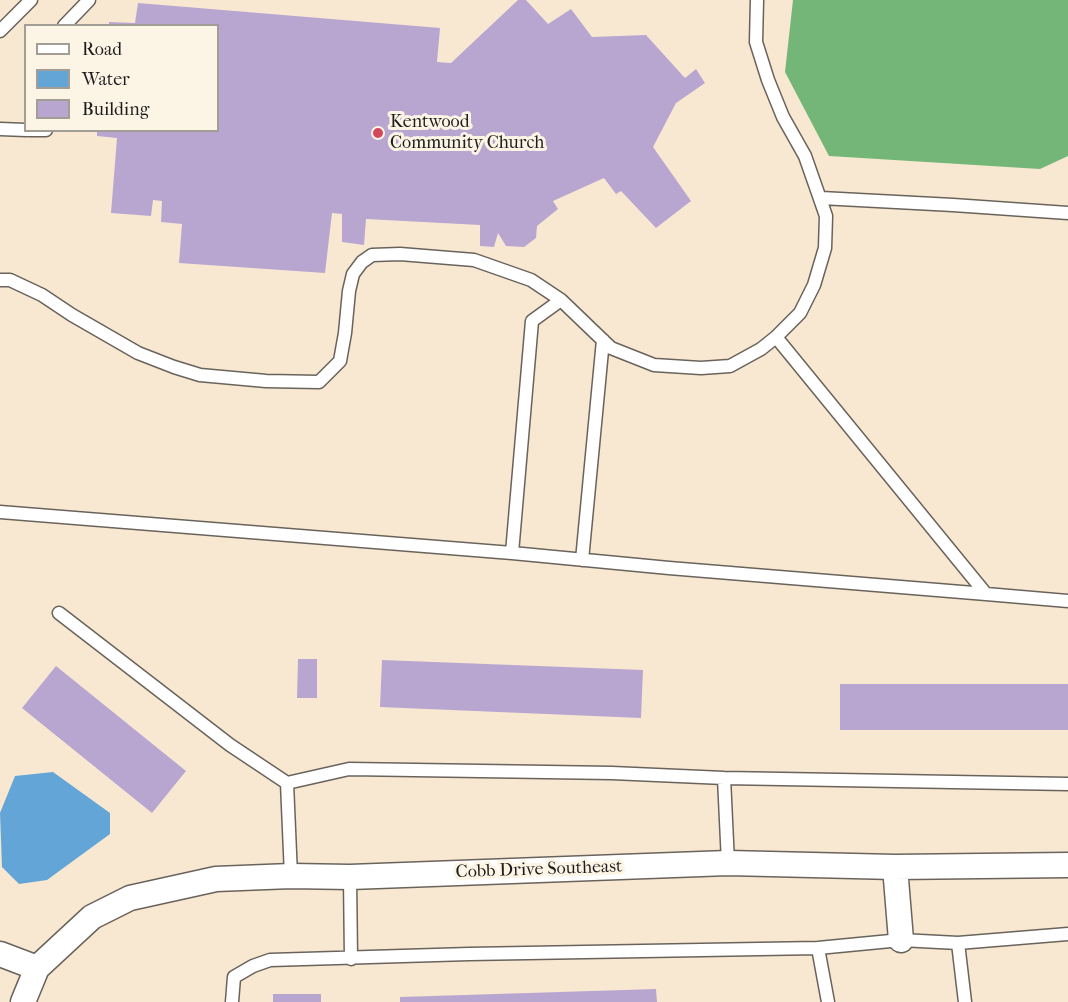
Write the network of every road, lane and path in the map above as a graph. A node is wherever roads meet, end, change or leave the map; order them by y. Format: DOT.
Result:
graph roads {
  1 [pos="31,0"];
  2 [pos="89,0"];
  3 [pos="757,0"];
  4 [pos="66,24"];
  5 [pos="0,31"];
  6 [pos="0,129"];
  7 [pos="24,130"];
  8 [pos="821,198"];
  9 [pos="1067,212"];
  10 [pos="0,280"];
  11 [pos="561,300"];
  12 [pos="776,337"];
  13 [pos="603,340"];
  14 [pos="0,512"];
  15 [pos="512,553"];
  16 [pos="582,560"];
  17 [pos="986,594"];
  18 [pos="1068,601"];
  19 [pos="59,613"];
  20 [pos="724,778"];
  21 [pos="287,783"];
  22 [pos="1068,784"];
  23 [pos="728,862"];
  24 [pos="1068,865"];
  25 [pos="895,867"];
  26 [pos="291,876"];
  27 [pos="350,877"];
  28 [pos="1068,934"];
  29 [pos="901,940"];
  30 [pos="958,943"];
  31 [pos="818,948"];
  32 [pos="0,954"];
  33 [pos="351,959"];
  34 [pos="37,968"];
  35 [pos="23,1002"];
  36 [pos="232,1002"];
  37 [pos="828,1002"];
  38 [pos="966,1002"];
  1 -- 5 [label="lane"];
  2 -- 4 [label="lane"];
  3 -- 8 [label="lane"];
  6 -- 7 [label="lane"];
  8 -- 9 [label="lane"];
  8 -- 12 [label="lane"];
  10 -- 11 [label="lane"];
  11 -- 13 [label="lane"];
  11 -- 15 [label="lane"];
  12 -- 13 [label="lane"];
  12 -- 17 [label="lane"];
  13 -- 16 [label="lane"];
  14 -- 15 [label="lane"];
  15 -- 16 [label="lane"];
  16 -- 17 [label="lane"];
  17 -- 18 [label="lane"];
  19 -- 21 [label="lane"];
  20 -- 21 [label="lane"];
  20 -- 22 [label="lane"];
  20 -- 23 [label="lane"];
  21 -- 26 [label="lane"];
  23 -- 25 [label="street, Cobb Drive Southeast"];
  23 -- 27 [label="street, Cobb Drive Southeast"];
  24 -- 25 [label="street, Cobb Drive Southeast"];
  25 -- 29 [label="street"];
  26 -- 27 [label="street, Cobb Drive Southeast"];
  26 -- 34 [label="street, Cobb Drive Southeast"];
  27 -- 33 [label="lane"];
  28 -- 30 [label="lane"];
  29 -- 30 [label="lane"];
  29 -- 31 [label="lane"];
  30 -- 38 [label="lane"];
  31 -- 33 [label="lane"];
  31 -- 37 [label="lane"];
  32 -- 34 [label="street"];
  33 -- 36 [label="lane"];
  34 -- 35 [label="street"];
}
